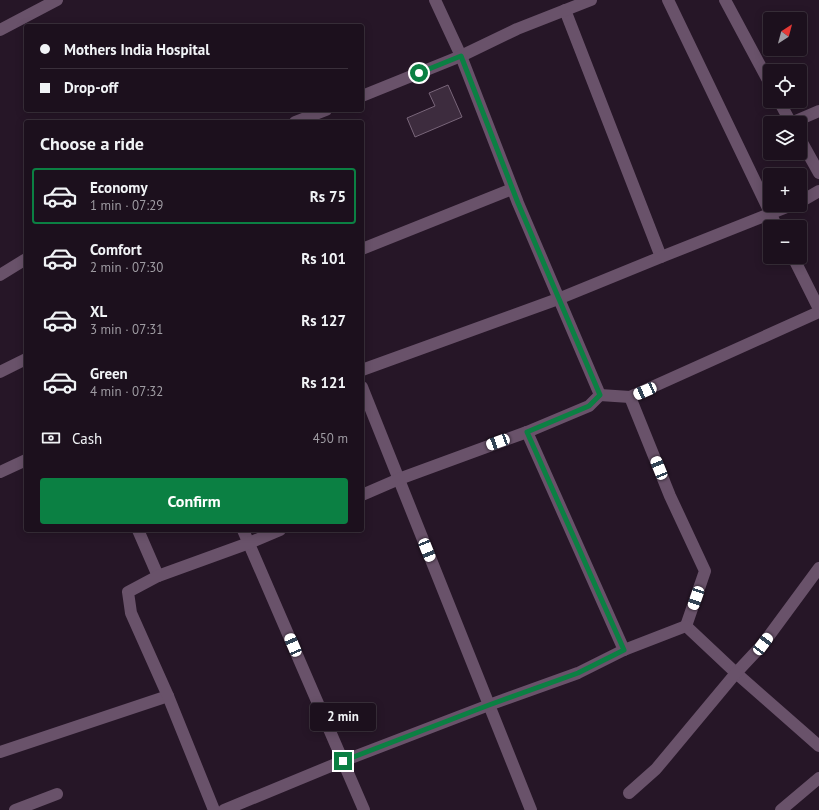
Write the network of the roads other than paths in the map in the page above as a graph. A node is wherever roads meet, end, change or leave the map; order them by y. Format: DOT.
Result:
graph roads {
  1 [pos="57,0"];
  2 [pos="435,0"];
  3 [pos="591,0"];
  4 [pos="668,0"];
  5 [pos="725,0"];
  6 [pos="565,10"];
  7 [pos="0,30"];
  8 [pos="461,56"];
  9 [pos="763,71"];
  10 [pos="364,95"];
  11 [pos="819,111"];
  12 [pos="321,112"];
  13 [pos="807,116"];
  14 [pos="301,120"];
  15 [pos="807,152"];
  16 [pos="819,173"];
  17 [pos="512,189"];
  18 [pos="819,191"];
  19 [pos="807,198"];
  20 [pos="775,212"];
  21 [pos="770,214"];
  22 [pos="773,220"];
  23 [pos="364,248"];
  24 [pos="661,257"];
  25 [pos="24,260"];
  26 [pos="796,264"];
  27 [pos="0,275"];
  28 [pos="558,299"];
  29 [pos="819,310"];
  30 [pos="24,360"];
  31 [pos="364,369"];
  32 [pos="0,372"];
  33 [pos="364,392"];
  34 [pos="600,395"];
  35 [pos="630,397"];
  36 [pos="527,432"];
  37 [pos="24,461"];
  38 [pos="0,472"];
  39 [pos="399,479"];
  40 [pos="364,494"];
  41 [pos="139,532"];
  42 [pos="244,532"];
  43 [pos="275,532"];
  44 [pos="249,543"];
  45 [pos="819,568"];
  46 [pos="158,576"];
  47 [pos="686,626"];
  48 [pos="624,650"];
  49 [pos="736,673"];
  50 [pos="168,696"];
  51 [pos="489,705"];
  52 [pos="819,746"];
  53 [pos="0,752"];
  54 [pos="343,761"];
  55 [pos="819,778"];
  56 [pos="629,793"];
  57 [pos="57,794"];
  58 [pos="15,810"];
  59 [pos="214,810"];
  60 [pos="224,810"];
  61 [pos="364,810"];
  62 [pos="531,810"];
  63 [pos="781,810"];
  1 -- 7 [label="street"];
  2 -- 8 [label="street"];
  3 -- 6 [label="street"];
  4 -- 21 [label="street"];
  5 -- 9 [label="street"];
  6 -- 8 [label="street"];
  6 -- 24 [label="street"];
  8 -- 10 [label="street"];
  8 -- 17 [label="street"];
  11 -- 13 [label="street"];
  12 -- 14 [label="street"];
  15 -- 16 [label="street"];
  17 -- 23 [label="street"];
  17 -- 28 [label="street"];
  18 -- 19 [label="street"];
  20 -- 21 [label="street"];
  21 -- 22 [label="street"];
  21 -- 24 [label="street"];
  24 -- 28 [label="street"];
  25 -- 27 [label="street"];
  26 -- 29 [label="street"];
  28 -- 31 [label="street"];
  28 -- 34 [label="street"];
  29 -- 35 [label="street"];
  30 -- 32 [label="street"];
  33 -- 39 [label="street"];
  34 -- 35 [label="street"];
  34 -- 36 [label="street"];
  35 -- 47 [label="street"];
  36 -- 39 [label="street"];
  36 -- 48 [label="street"];
  37 -- 38 [label="street"];
  39 -- 40 [label="street"];
  39 -- 51 [label="street"];
  41 -- 46 [label="street"];
  42 -- 44 [label="street"];
  43 -- 44 [label="street"];
  44 -- 46 [label="street"];
  44 -- 54 [label="street"];
  45 -- 49 [label="street"];
  46 -- 50 [label="street"];
  47 -- 48 [label="street"];
  47 -- 49 [label="street"];
  48 -- 51 [label="street"];
  49 -- 52 [label="street"];
  49 -- 56 [label="street"];
  50 -- 53 [label="street"];
  50 -- 59 [label="street"];
  51 -- 54 [label="street"];
  51 -- 62 [label="street"];
  54 -- 60 [label="street"];
  54 -- 61 [label="street"];
  55 -- 63 [label="street"];
  57 -- 58 [label="street"];
}
